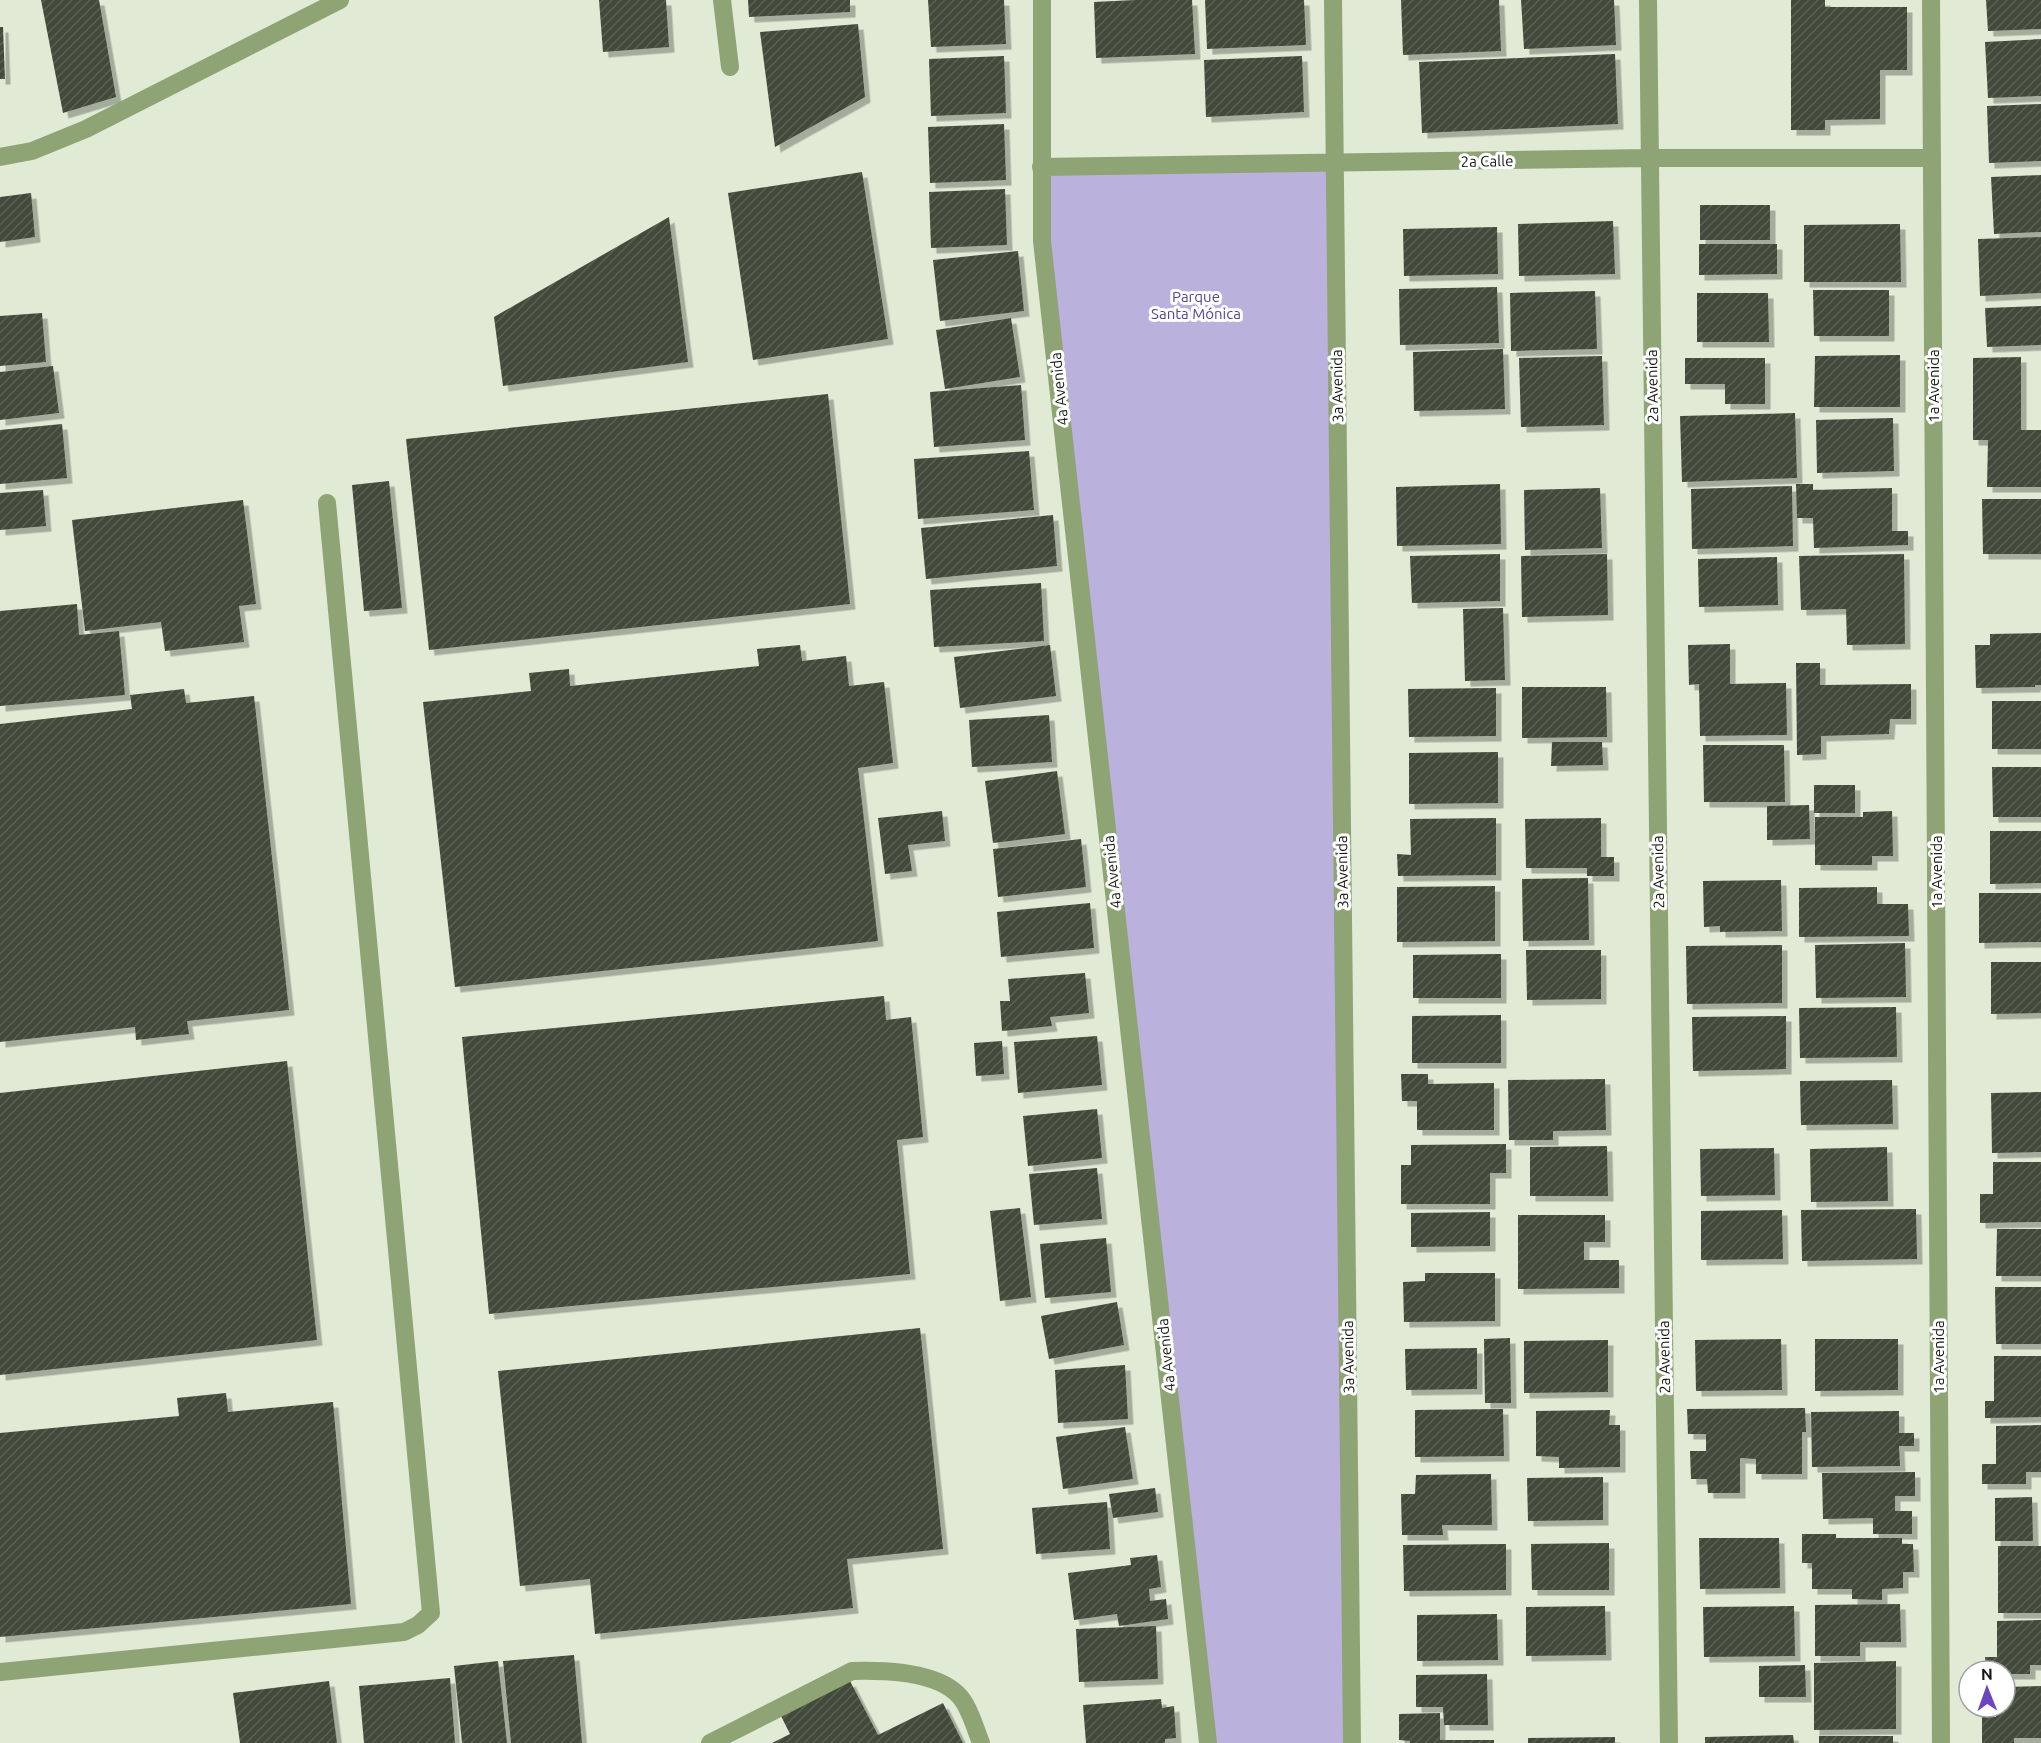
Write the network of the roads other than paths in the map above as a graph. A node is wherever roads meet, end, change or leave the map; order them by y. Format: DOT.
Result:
graph roads {
  1 [pos="340,0"];
  2 [pos="722,0"];
  3 [pos="1042,0"];
  4 [pos="1333,0"];
  5 [pos="1648,0"];
  6 [pos="1931,0"];
  7 [pos="730,67"];
  8 [pos="0,157"];
  9 [pos="1649,158"];
  10 [pos="1932,158"];
  11 [pos="1334,164"];
  12 [pos="1041,167"];
  13 [pos="327,503"];
  14 [pos="0,1672"];
  15 [pos="710,1743"];
  16 [pos="981,1743"];
  17 [pos="1208,1743"];
  18 [pos="1352,1743"];
  19 [pos="1668,1743"];
  20 [pos="1941,1743"];
  1 -- 8 [label="street"];
  2 -- 7 [label="street"];
  3 -- 12 [label="street, 4a Avenida"];
  4 -- 11 [label="street, 3a Avenida"];
  5 -- 9 [label="street, 2a Avenida"];
  6 -- 10 [label="street, 1a Avenida"];
  9 -- 10 [label="street, 2a Calle"];
  9 -- 11 [label="street, 2a Calle"];
  9 -- 19 [label="street, 2a Avenida"];
  10 -- 20 [label="street, 1a Avenida"];
  11 -- 12 [label="street, 2a Calle"];
  11 -- 18 [label="street, 3a Avenida"];
  12 -- 17 [label="street, 4a Avenida"];
  13 -- 14 [label="street"];
  15 -- 16 [label="street"];
}
